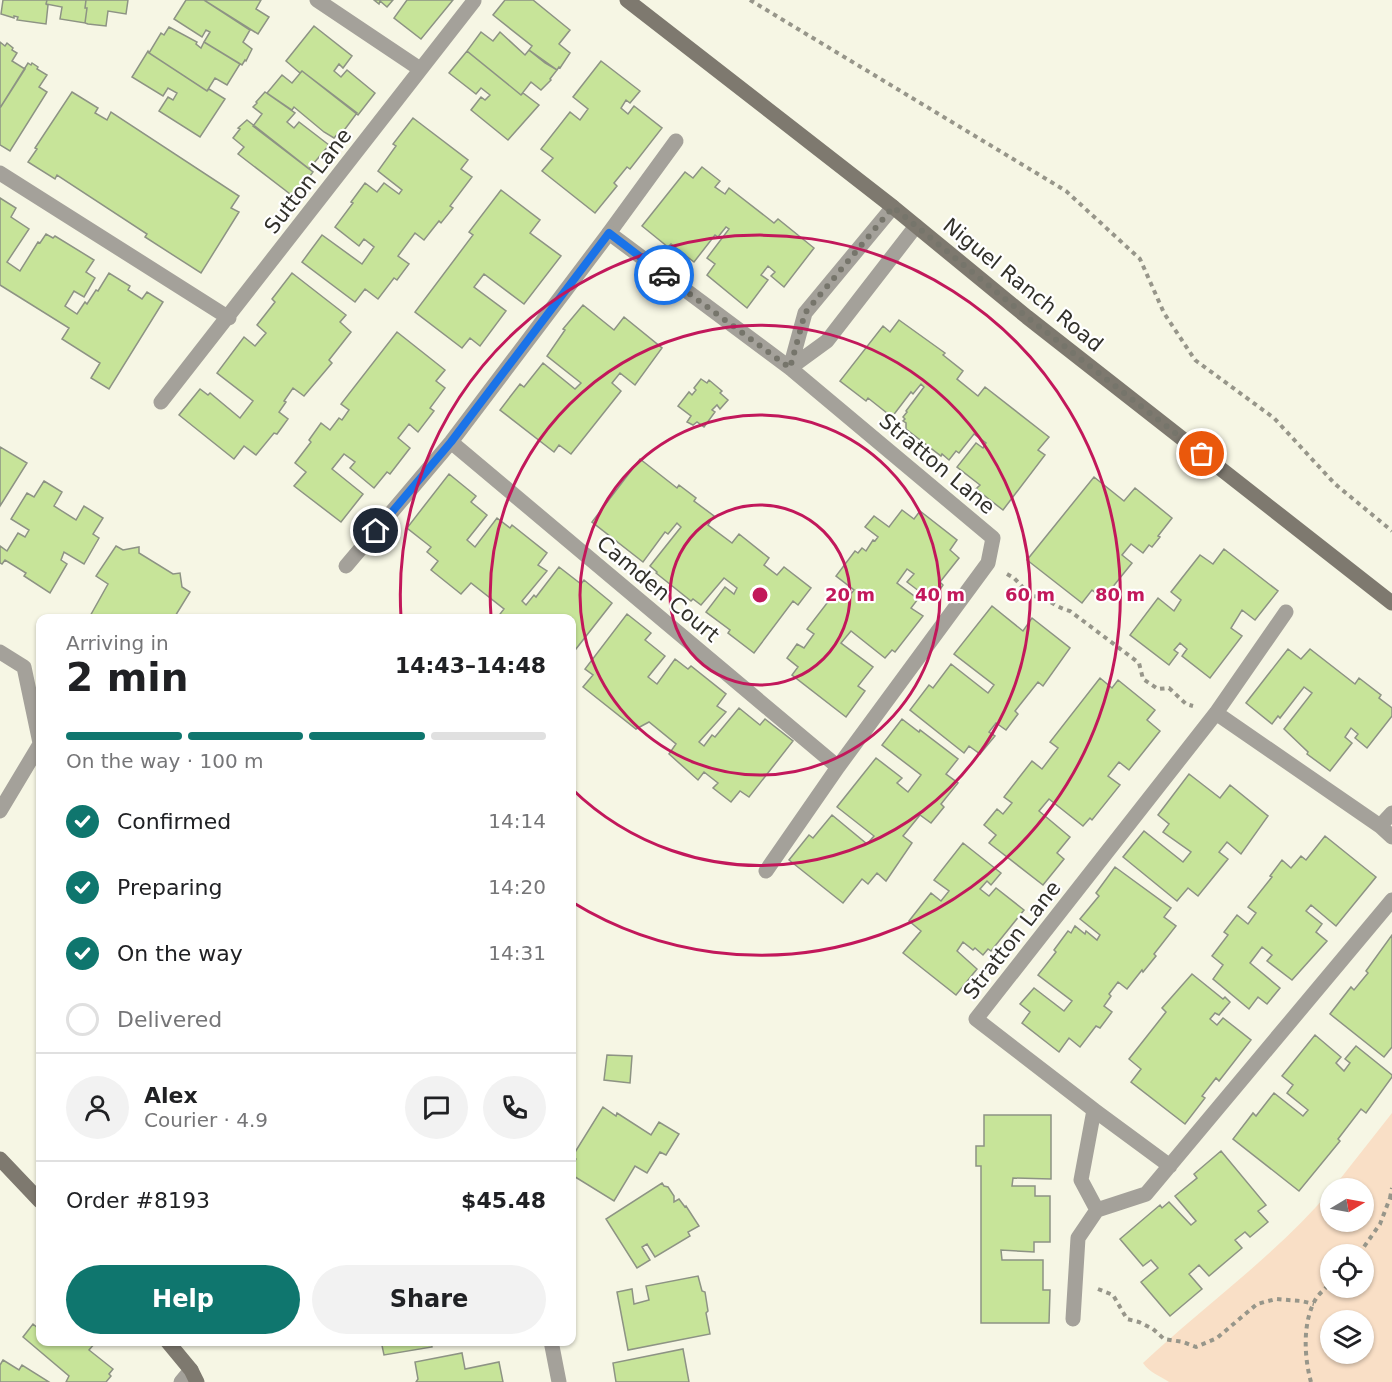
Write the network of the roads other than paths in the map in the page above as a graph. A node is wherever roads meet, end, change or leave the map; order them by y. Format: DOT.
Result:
graph roads {
  1 [pos="317,0"];
  2 [pos="627,0"];
  3 [pos="474,1"];
  4 [pos="420,69"];
  5 [pos="676,141"];
  6 [pos="0,173"];
  7 [pos="893,207"];
  8 [pos="916,226"];
  9 [pos="609,233"];
  10 [pos="229,318"];
  11 [pos="790,368"];
  12 [pos="161,402"];
  13 [pos="451,442"];
  14 [pos="346,566"];
  15 [pos="1392,603"];
  16 [pos="1286,612"];
  17 [pos="0,651"];
  18 [pos="1216,713"];
  19 [pos="36,724"];
  20 [pos="36,750"];
  21 [pos="838,767"];
  22 [pos="0,811"];
  23 [pos="1392,813"];
  24 [pos="1380,826"];
  25 [pos="1392,837"];
  26 [pos="766,872"];
  27 [pos="1392,900"];
  28 [pos="1094,1110"];
  29 [pos="0,1159"];
  30 [pos="1170,1166"];
  31 [pos="36,1197"];
  32 [pos="1097,1210"];
  33 [pos="1073,1319"];
  34 [pos="171,1346"];
  35 [pos="552,1346"];
  36 [pos="194,1376"];
  37 [pos="181,1382"];
  38 [pos="559,1382"];
  1 -- 4 [label="street"];
  2 -- 7 [label="street, Niguel Ranch Road"];
  3 -- 4 [label="street, Sutton Lane"];
  4 -- 10 [label="street, Sutton Lane"];
  5 -- 9 [label="street"];
  6 -- 10 [label="street"];
  7 -- 8 [label="street, Niguel Ranch Road"];
  7 -- 11 [label="street"];
  8 -- 11 [label="street"];
  8 -- 15 [label="street, Niguel Ranch Road"];
  9 -- 11 [label="street, Stratton Lane"];
  9 -- 13 [label="street"];
  10 -- 12 [label="street, Sutton Lane"];
  11 -- 21 [label="street, Stratton Lane"];
  13 -- 14 [label="street"];
  13 -- 21 [label="street, Camden Court"];
  16 -- 18 [label="street, Stratton Lane"];
  17 -- 19 [label="street"];
  18 -- 24 [label="street"];
  18 -- 28 [label="street, Stratton Lane"];
  20 -- 22 [label="street"];
  21 -- 26 [label="street"];
  23 -- 24 [label="street"];
  24 -- 25 [label="street"];
  27 -- 30 [label="street"];
  28 -- 30 [label="street, Stratton Lane"];
  28 -- 32 [label="street"];
  29 -- 31 [label="street"];
  30 -- 32 [label="street"];
  32 -- 33 [label="street"];
  34 -- 36 [label="street"];
  35 -- 38 [label="street"];
  36 -- 37 [label="street"];
}
